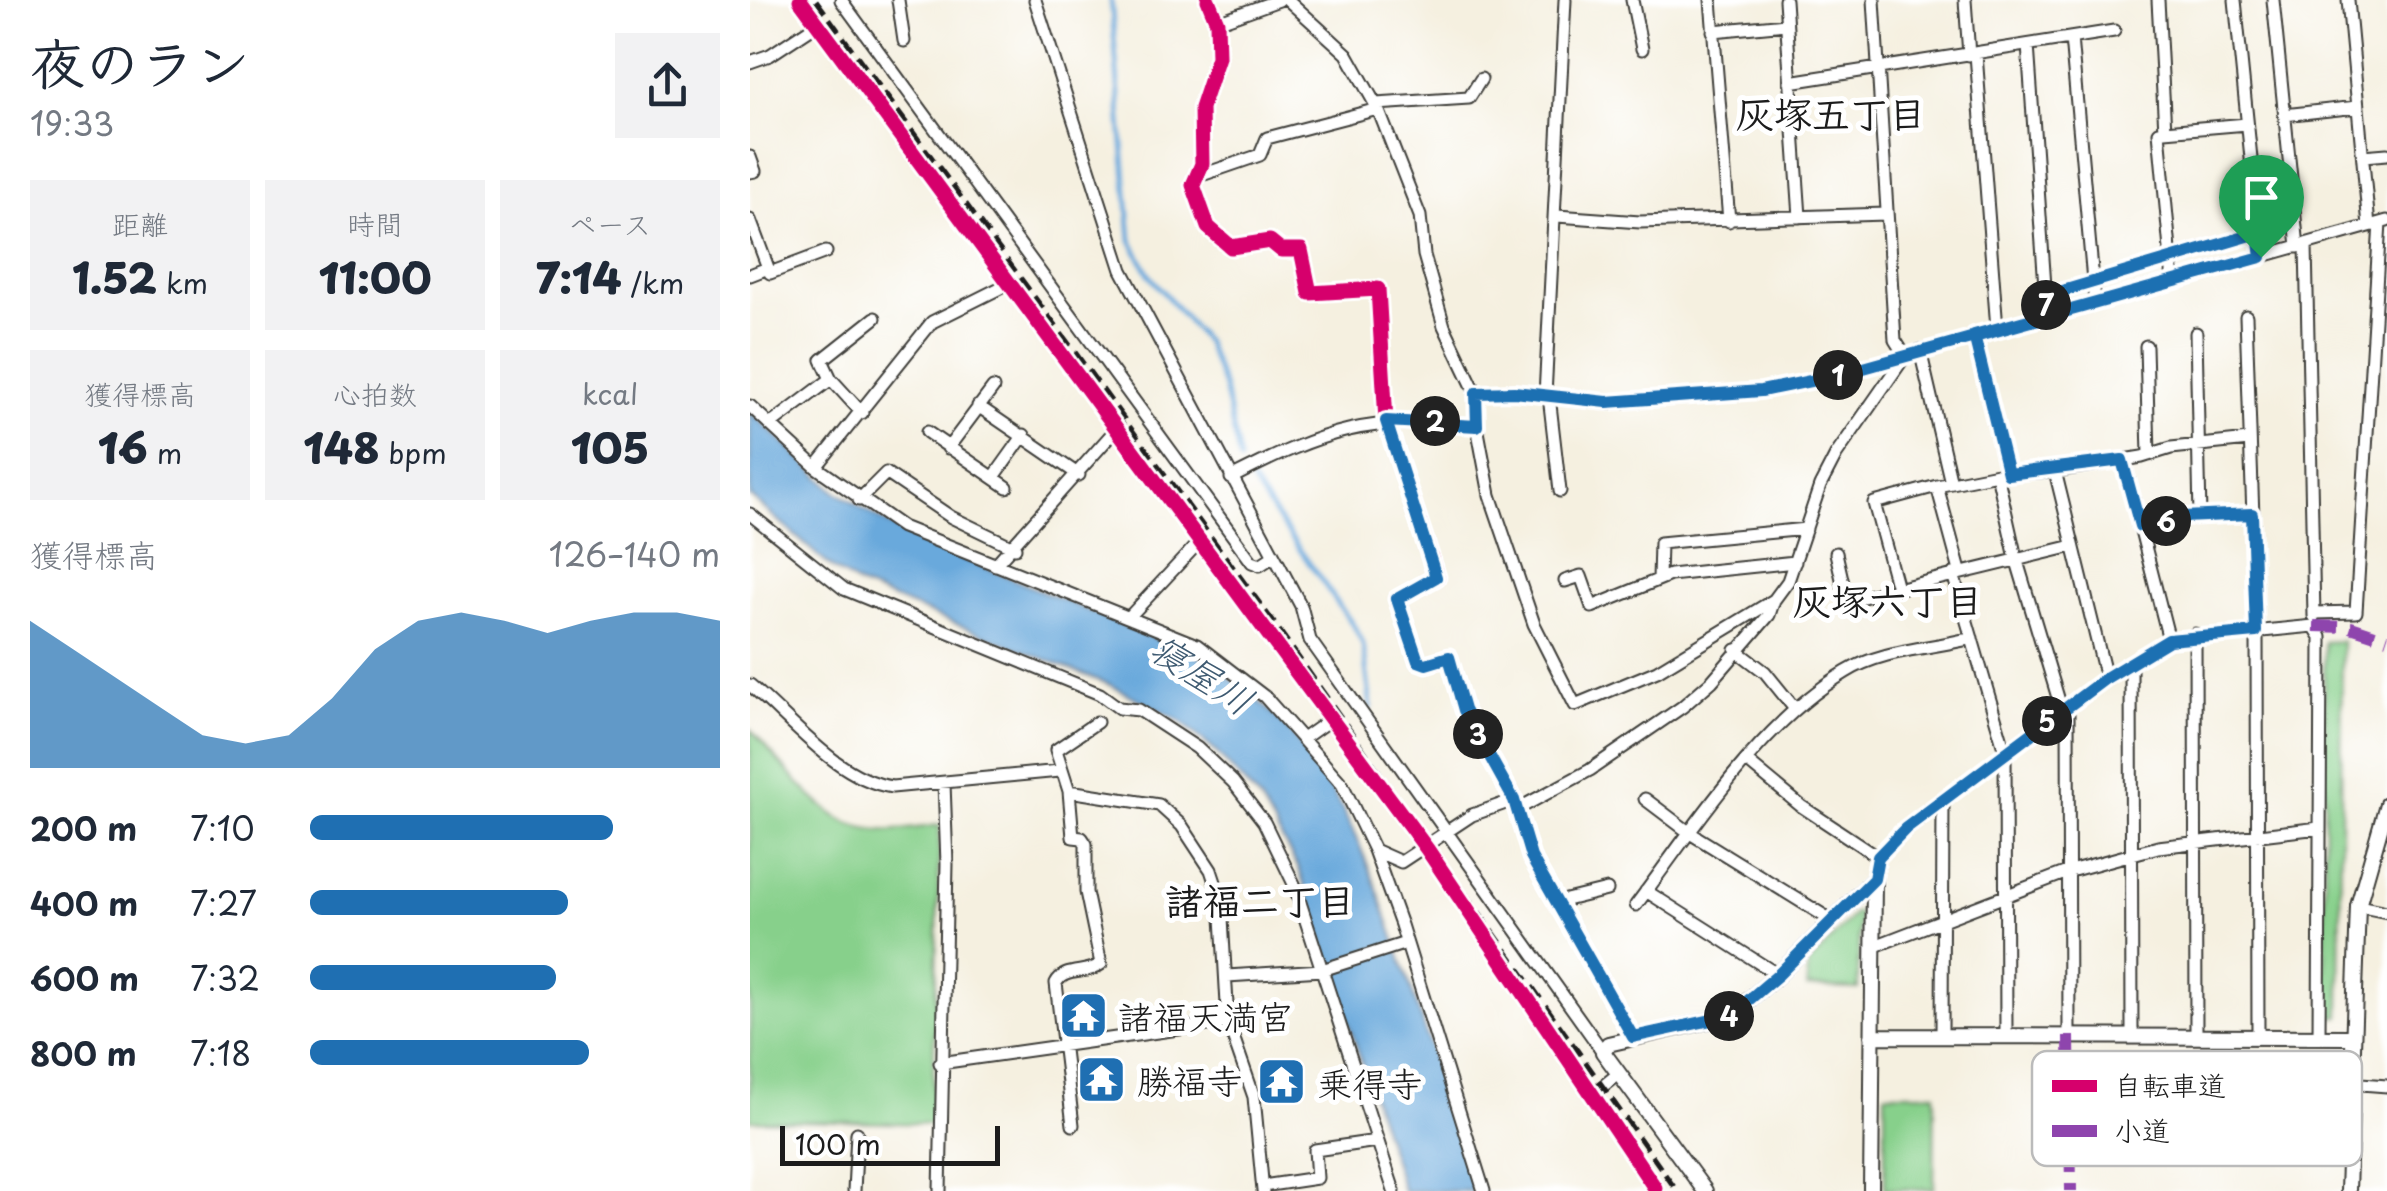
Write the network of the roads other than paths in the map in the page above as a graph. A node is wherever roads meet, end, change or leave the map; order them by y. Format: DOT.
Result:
graph roads {
  1 [pos="800,0"];
  2 [pos="842,0"];
  3 [pos="898,0"];
  4 [pos="1035,0"];
  5 [pos="1208,0"];
  6 [pos="1280,0"];
  7 [pos="1566,0"];
  8 [pos="1632,0"];
  9 [pos="1712,0"];
  10 [pos="1784,0"];
  11 [pos="1874,0"];
  12 [pos="1965,0"];
  13 [pos="2158,0"];
  14 [pos="2235,0"];
  15 [pos="2273,0"];
  16 [pos="2348,0"];
  17 [pos="1295,1"];
  18 [pos="1217,22"];
  19 [pos="817,24"];
  20 [pos="1786,24"];
  21 [pos="1713,31"];
  22 [pos="2114,31"];
  23 [pos="2070,38"];
  24 [pos="904,41"];
  25 [pos="2028,45"];
  26 [pos="1642,49"];
  27 [pos="1972,54"];
  28 [pos="750,62"];
  29 [pos="1878,70"];
  30 [pos="1481,78"];
  31 [pos="1790,82"];
  32 [pos="1377,106"];
  33 [pos="2357,107"];
  34 [pos="2284,115"];
  35 [pos="2247,124"];
  36 [pos="2165,131"];
  37 [pos="2387,154"];
  38 [pos="2363,156"];
  39 [pos="750,157"];
  40 [pos="750,172"];
  41 [pos="1196,177"];
  42 [pos="1886,214"];
  43 [pos="1557,216"];
  44 [pos="1800,217"];
  45 [pos="750,220"];
  46 [pos="1729,221"];
  47 [pos="2379,223"];
  48 [pos="2258,233"];
  49 [pos="2302,246"];
  50 [pos="826,252"];
  51 [pos="2261,257"];
  52 [pos="2170,260"];
  53 [pos="768,268"];
  54 [pos="750,275"];
  55 [pos="1012,282"];
  56 [pos="2093,282"];
  57 [pos="2172,282"];
  58 [pos="2046,296"];
  59 [pos="2095,303"];
  60 [pos="2047,315"];
  61 [pos="2246,316"];
  62 [pos="875,318"];
  63 [pos="1997,329"];
  64 [pos="2196,333"];
  65 [pos="1974,335"];
  66 [pos="2146,346"];
  67 [pos="1920,350"];
  68 [pos="1905,356"];
  69 [pos="831,379"];
  70 [pos="993,388"];
  71 [pos="1476,393"];
  72 [pos="1547,396"];
  73 [pos="750,406"];
  74 [pos="978,406"];
  75 [pos="862,413"];
  76 [pos="1386,421"];
  77 [pos="770,426"];
  78 [pos="1119,426"];
  79 [pos="1477,426"];
  80 [pos="927,432"];
  81 [pos="1024,435"];
  82 [pos="2249,440"];
  83 [pos="2199,445"];
  84 [pos="948,448"];
  85 [pos="2148,455"];
  86 [pos="2122,460"];
  87 [pos="816,466"];
  88 [pos="2055,472"];
  89 [pos="2002,474"];
  90 [pos="1079,475"];
  91 [pos="994,477"];
  92 [pos="1231,478"];
  93 [pos="1952,483"];
  94 [pos="1938,486"];
  95 [pos="1007,487"];
  96 [pos="1560,491"];
  97 [pos="859,500"];
  98 [pos="750,514"];
  99 [pos="2252,514"];
  100 [pos="2200,516"];
  101 [pos="2140,526"];
  102 [pos="1806,530"];
  103 [pos="1200,541"];
  104 [pos="2073,546"];
  105 [pos="1016,548"];
  106 [pos="1836,553"];
  107 [pos="1274,556"];
  108 [pos="2016,558"];
  109 [pos="1795,562"];
  110 [pos="996,565"];
  111 [pos="1956,572"];
  112 [pos="1659,579"];
  113 [pos="1565,581"];
  114 [pos="1897,588"];
  115 [pos="1774,600"];
  116 [pos="1130,616"];
  117 [pos="2314,619"];
  118 [pos="2256,632"];
  119 [pos="2196,634"];
  120 [pos="1972,638"];
  121 [pos="2169,640"];
  122 [pos="1736,650"];
  123 [pos="2131,664"];
  124 [pos="1558,678"];
  125 [pos="2106,678"];
  126 [pos="750,685"];
  127 [pos="1544,685"];
  128 [pos="2065,708"];
  129 [pos="1795,710"];
  130 [pos="1328,721"];
  131 [pos="1098,722"];
  132 [pos="1304,738"];
  133 [pos="2005,751"];
  134 [pos="1748,762"];
  135 [pos="1060,770"];
  136 [pos="944,783"];
  137 [pos="1068,791"];
  138 [pos="1645,799"];
  139 [pos="1942,800"];
  140 [pos="2387,804"];
  141 [pos="1515,805"];
  142 [pos="2320,828"];
  143 [pos="1690,832"];
  144 [pos="1448,833"];
  145 [pos="2258,835"];
  146 [pos="2196,842"];
  147 [pos="1374,850"];
  148 [pos="1426,850"];
  149 [pos="2133,854"];
  150 [pos="1878,857"];
  151 [pos="2070,871"];
  152 [pos="1874,879"];
  153 [pos="1607,890"];
  154 [pos="1646,891"];
  155 [pos="2007,895"];
  156 [pos="1558,902"];
  157 [pos="1636,905"];
  158 [pos="2358,906"];
  159 [pos="2387,912"];
  160 [pos="1831,920"];
  161 [pos="1943,920"];
  162 [pos="1404,944"];
  163 [pos="1875,946"];
  164 [pos="1325,969"];
  165 [pos="1778,975"];
  166 [pos="1226,976"];
  167 [pos="1228,1022"];
  168 [pos="1872,1036"];
  169 [pos="1942,1036"];
  170 [pos="2006,1036"];
  171 [pos="2069,1036"];
  172 [pos="2132,1036"];
  173 [pos="2196,1036"];
  174 [pos="2258,1036"];
  175 [pos="1633,1037"];
  176 [pos="2319,1037"];
  177 [pos="2350,1037"];
  178 [pos="1064,1043"];
  179 [pos="2349,1051"];
  180 [pos="1603,1052"];
  181 [pos="940,1062"];
  182 [pos="1618,1074"];
  183 [pos="2362,1084"];
  184 [pos="2387,1086"];
  185 [pos="1592,1095"];
  186 [pos="1073,1125"];
  187 [pos="857,1133"];
  188 [pos="1377,1141"];
  189 [pos="1263,1188"];
  190 [pos="1655,1188"];
  191 [pos="854,1191"];
  192 [pos="940,1191"];
  193 [pos="1394,1191"];
  194 [pos="1484,1191"];
  195 [pos="1705,1191"];
  196 [pos="1871,1191"];
  1 -- 19 [label="street"];
  2 -- 107 [label="street"];
  3 -- 24 [label="street"];
  4 -- 92 [label="street"];
  5 -- 18 [label="street"];
  6 -- 18 [label="street"];
  7 -- 43 [label="street"];
  8 -- 26 [label="street"];
  9 -- 21 [label="street"];
  10 -- 20 [label="street"];
  11 -- 29 [label="street"];
  12 -- 27 [label="street"];
  13 -- 36 [label="street"];
  14 -- 35 [label="street"];
  15 -- 34 [label="street"];
  16 -- 33 [label="street"];
  17 -- 32 [label="street"];
  18 -- 41 [label="street"];
  19 -- 28 [label="street"];
  19 -- 55 [label="street"];
  20 -- 21 [label="street"];
  20 -- 31 [label="street"];
  21 -- 46 [label="street"];
  22 -- 23 [label="street"];
  23 -- 25 [label="street"];
  23 -- 56 [label="street"];
  25 -- 27 [label="street"];
  25 -- 58 [label="street"];
  27 -- 29 [label="street"];
  27 -- 63 [label="street"];
  29 -- 31 [label="street"];
  29 -- 42 [label="street"];
  30 -- 32 [label="street"];
  31 -- 44 [label="street"];
  32 -- 41 [label="street"];
  32 -- 71 [label="street"];
  33 -- 34 [label="street"];
  33 -- 38 [label="street"];
  34 -- 49 [label="street"];
  35 -- 36 [label="street"];
  35 -- 48 [label="street"];
  36 -- 52 [label="street"];
  37 -- 38 [label="street"];
  38 -- 47 [label="street"];
  39 -- 40 [label="street"];
  41 -- 76 [label="street"];
  42 -- 44 [label="street"];
  42 -- 68 [label="street"];
  43 -- 46 [label="street"];
  43 -- 72 [label="street"];
  44 -- 46 [label="street"];
  45 -- 53 [label="street"];
  47 -- 49 [label="street"];
  47 -- 117 [label="street"];
  48 -- 51 [label="street"];
  48 -- 52 [label="street"];
  49 -- 51 [label="street"];
  49 -- 117 [label="street"];
  50 -- 53 [label="street"];
  51 -- 57 [label="street"];
  52 -- 56 [label="street"];
  52 -- 57 [label="street"];
  53 -- 54 [label="street"];
  55 -- 75 [label="street"];
  55 -- 78 [label="street"];
  56 -- 58 [label="street"];
  56 -- 59 [label="street"];
  57 -- 59 [label="street"];
  58 -- 60 [label="street"];
  59 -- 60 [label="street"];
  60 -- 63 [label="street"];
  61 -- 82 [label="street"];
  62 -- 69 [label="street"];
  63 -- 65 [label="street"];
  64 -- 83 [label="street"];
  65 -- 67 [label="street"];
  65 -- 89 [label="street"];
  66 -- 85 [label="street"];
  67 -- 68 [label="street"];
  67 -- 93 [label="street"];
  68 -- 72 [label="street"];
  68 -- 102 [label="street"];
  69 -- 75 [label="street"];
  69 -- 77 [label="street"];
  70 -- 74 [label="street"];
  71 -- 72 [label="street"];
  71 -- 79 [label="street"];
  72 -- 96 [label="street"];
  73 -- 77 [label="street"];
  74 -- 81 [label="street"];
  74 -- 84 [label="street"];
  75 -- 87 [label="street"];
  76 -- 79 [label="street"];
  76 -- 92 [label="street"];
  76 -- 141 [label="street"];
  77 -- 87 [label="street"];
  78 -- 90 [label="street"];
  78 -- 103 [label="street"];
  79 -- 124 [label="street"];
  80 -- 84 [label="street"];
  81 -- 90 [label="street"];
  81 -- 91 [label="street"];
  82 -- 83 [label="street"];
  82 -- 99 [label="street"];
  83 -- 85 [label="street"];
  83 -- 100 [label="street"];
  84 -- 91 [label="street"];
  85 -- 86 [label="street"];
  86 -- 88 [label="street"];
  86 -- 101 [label="street"];
  87 -- 97 [label="street"];
  88 -- 89 [label="street"];
  88 -- 104 [label="street"];
  89 -- 93 [label="street"];
  89 -- 108 [label="street"];
  90 -- 105 [label="street"];
  91 -- 95 [label="street"];
  92 -- 107 [label="street"];
  93 -- 94 [label="street"];
  94 -- 111 [label="street"];
  94 -- 114 [label="street"];
  97 -- 105 [label="street"];
  97 -- 110 [label="street"];
  98 -- 164 [label="street"];
  99 -- 100 [label="street"];
  99 -- 118 [label="street"];
  100 -- 101 [label="street"];
  101 -- 121 [label="street"];
  102 -- 109 [label="street"];
  102 -- 112 [label="street"];
  103 -- 116 [label="street"];
  103 -- 130 [label="street"];
  104 -- 108 [label="street"];
  104 -- 125 [label="street"];
  105 -- 110 [label="street"];
  106 -- 114 [label="street"];
  107 -- 144 [label="street"];
  108 -- 111 [label="street"];
  108 -- 128 [label="street"];
  109 -- 112 [label="street"];
  109 -- 115 [label="street"];
  110 -- 116 [label="street"];
  111 -- 114 [label="street"];
  111 -- 120 [label="street"];
  112 -- 113 [label="street"];
  115 -- 122 [label="street"];
  115 -- 124 [label="street"];
  116 -- 132 [label="street"];
  117 -- 118 [label="street"];
  117 -- 142 [label="street"];
  118 -- 119 [label="street"];
  118 -- 145 [label="street"];
  119 -- 121 [label="street"];
  119 -- 146 [label="street"];
  120 -- 129 [label="street"];
  120 -- 133 [label="street"];
  121 -- 123 [label="street"];
  122 -- 129 [label="street"];
  122 -- 141 [label="street"];
  123 -- 125 [label="street"];
  123 -- 149 [label="street"];
  124 -- 127 [label="street"];
  125 -- 128 [label="street"];
  126 -- 136 [label="street"];
  128 -- 133 [label="street"];
  128 -- 151 [label="street"];
  129 -- 134 [label="street"];
  130 -- 132 [label="street"];
  130 -- 148 [label="street"];
  131 -- 135 [label="street"];
  132 -- 147 [label="street"];
  133 -- 139 [label="street"];
  133 -- 155 [label="street"];
  134 -- 143 [label="street"];
  134 -- 150 [label="street"];
  135 -- 136 [label="street"];
  135 -- 137 [label="street"];
  136 -- 181 [label="street"];
  137 -- 166 [label="street"];
  137 -- 178 [label="street"];
  138 -- 143 [label="street"];
  139 -- 150 [label="street"];
  139 -- 161 [label="street"];
  140 -- 158 [label="street"];
  141 -- 144 [label="street"];
  141 -- 156 [label="street"];
  142 -- 145 [label="street"];
  142 -- 176 [label="street"];
  143 -- 154 [label="street"];
  143 -- 160 [label="street"];
  144 -- 148 [label="street"];
  144 -- 180 [label="street"];
  145 -- 146 [label="street"];
  145 -- 174 [label="street"];
  146 -- 149 [label="street"];
  146 -- 173 [label="street"];
  147 -- 148 [label="street"];
  147 -- 162 [label="street"];
  148 -- 185 [label="street"];
  149 -- 151 [label="street"];
  149 -- 172 [label="street"];
  150 -- 152 [label="street"];
  151 -- 155 [label="street"];
  151 -- 171 [label="street"];
  152 -- 160 [label="street"];
  152 -- 163 [label="street"];
  153 -- 156 [label="street"];
  154 -- 157 [label="street"];
  154 -- 165 [label="street"];
  155 -- 161 [label="street"];
  155 -- 170 [label="street"];
  156 -- 175 [label="street"];
  158 -- 159 [label="street"];
  158 -- 177 [label="street"];
  160 -- 165 [label="street"];
  161 -- 163 [label="street"];
  161 -- 169 [label="street"];
  162 -- 164 [label="street"];
  162 -- 194 [label="street"];
  163 -- 168 [label="street"];
  164 -- 166 [label="street"];
  164 -- 188 [label="street"];
  165 -- 175 [label="street"];
  166 -- 167 [label="street"];
  167 -- 178 [label="street"];
  167 -- 189 [label="street"];
  168 -- 169 [label="street"];
  168 -- 196 [label="street"];
  169 -- 170 [label="street"];
  170 -- 171 [label="street"];
  171 -- 172 [label="street"];
  172 -- 173 [label="street"];
  173 -- 174 [label="street"];
  174 -- 176 [label="street"];
  175 -- 180 [label="street"];
  176 -- 177 [label="street"];
  177 -- 179 [label="street"];
  178 -- 181 [label="street"];
  178 -- 186 [label="street"];
  180 -- 182 [label="street"];
  181 -- 192 [label="street"];
  182 -- 185 [label="street"];
  182 -- 195 [label="street"];
  183 -- 184 [label="street"];
  185 -- 190 [label="street"];
  187 -- 191 [label="street"];
  188 -- 189 [label="street"];
  188 -- 193 [label="street"];
}
